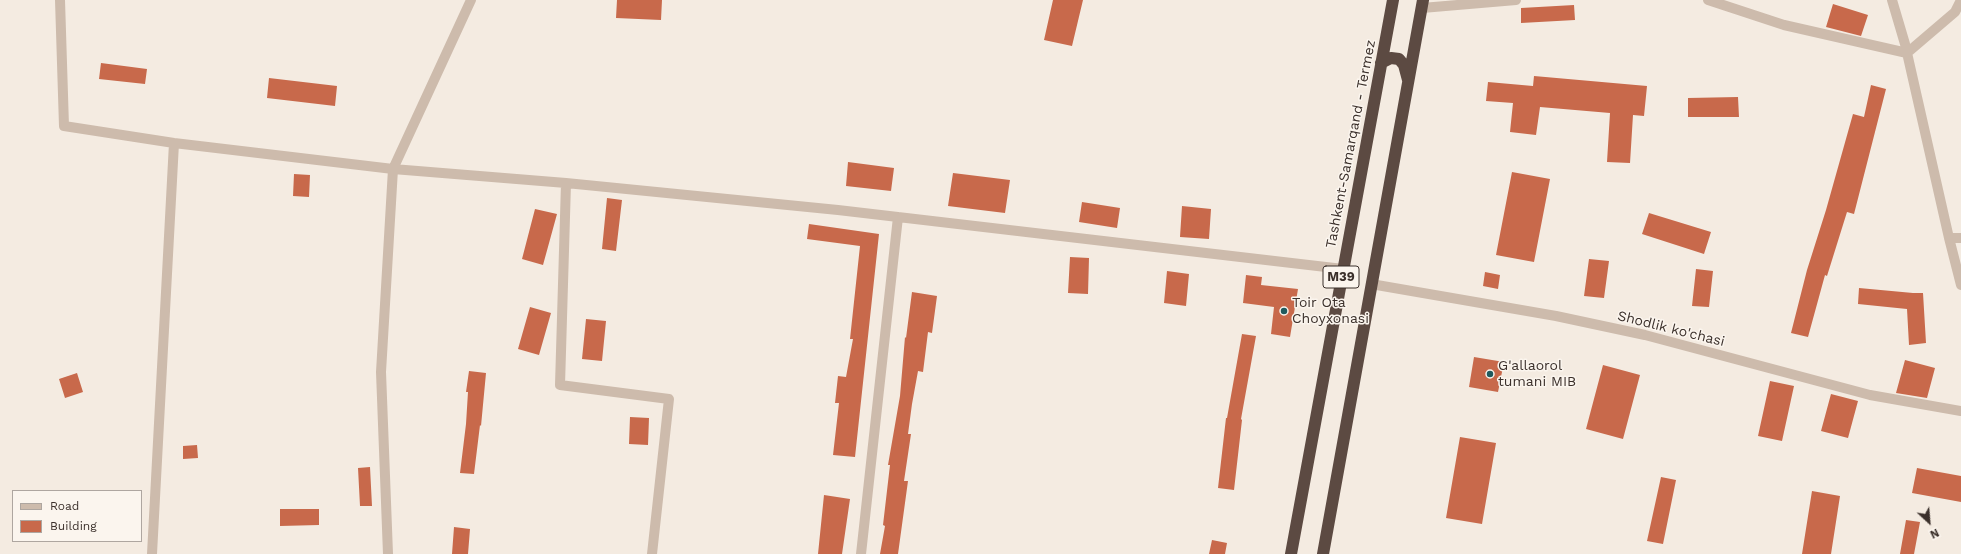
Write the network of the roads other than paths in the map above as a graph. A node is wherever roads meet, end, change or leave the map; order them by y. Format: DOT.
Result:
graph roads {
  1 [pos="60,0"];
  2 [pos="471,0"];
  3 [pos="1393,0"];
  4 [pos="1516,0"];
  5 [pos="1708,0"];
  6 [pos="1892,0"];
  7 [pos="1961,0"];
  8 [pos="1422,4"];
  9 [pos="1907,53"];
  10 [pos="1381,63"];
  11 [pos="1408,84"];
  12 [pos="174,143"];
  13 [pos="393,169"];
  14 [pos="566,183"];
  15 [pos="898,217"];
  16 [pos="1949,238"];
  17 [pos="1961,238"];
  18 [pos="1342,269"];
  19 [pos="1371,284"];
  20 [pos="1961,285"];
  21 [pos="1961,410"];
  22 [pos="152,554"];
  23 [pos="388,554"];
  24 [pos="652,554"];
  25 [pos="861,554"];
  26 [pos="1291,554"];
  27 [pos="1322,554"];
  1 -- 12 [label="street"];
  2 -- 13 [label="street"];
  3 -- 10 [label="highway, Tashkent-Samarqand - Termez / M39"];
  4 -- 8 [label="street"];
  5 -- 9 [label="street"];
  6 -- 9 [label="street"];
  7 -- 9 [label="street"];
  8 -- 11 [label="highway, M39"];
  9 -- 16 [label="street"];
  10 -- 11 [label="highway"];
  10 -- 18 [label="highway, Tashkent-Samarqand - Termez / M39"];
  11 -- 19 [label="highway, M39"];
  12 -- 13 [label="street"];
  12 -- 22 [label="street"];
  13 -- 14 [label="street"];
  13 -- 23 [label="street"];
  14 -- 15 [label="street"];
  14 -- 24 [label="street"];
  15 -- 18 [label="street"];
  15 -- 25 [label="street"];
  16 -- 17 [label="street"];
  16 -- 20 [label="street"];
  18 -- 26 [label="highway, Tashkent-Samarqand - Termez / M39"];
  19 -- 21 [label="street, Shodlik ko'chasi"];
  19 -- 27 [label="highway, M39"];
}
